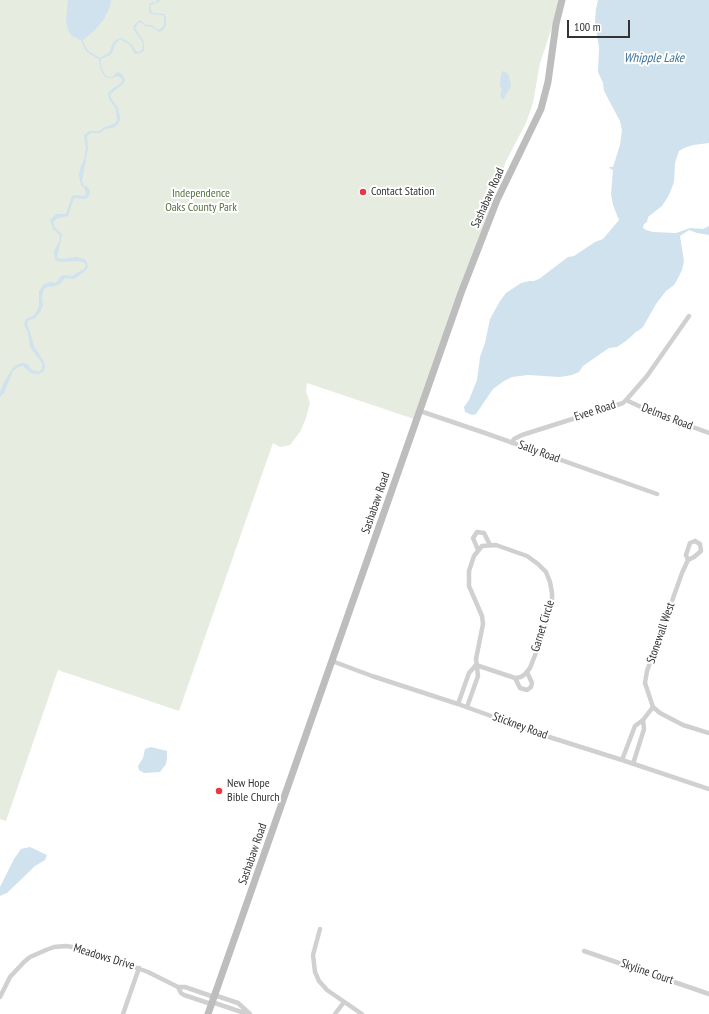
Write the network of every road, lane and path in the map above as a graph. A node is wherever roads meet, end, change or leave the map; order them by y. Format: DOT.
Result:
graph roads {
  1 [pos="562,0"];
  2 [pos="689,316"];
  3 [pos="626,400"];
  4 [pos="420,411"];
  5 [pos="709,433"];
  6 [pos="512,443"];
  7 [pos="658,494"];
  8 [pos="490,545"];
  9 [pos="478,550"];
  10 [pos="688,560"];
  11 [pos="332,661"];
  12 [pos="476,665"];
  13 [pos="527,672"];
  14 [pos="515,678"];
  15 [pos="458,704"];
  16 [pos="467,707"];
  17 [pos="653,707"];
  18 [pos="643,720"];
  19 [pos="709,734"];
  20 [pos="629,742"];
  21 [pos="638,745"];
  22 [pos="622,760"];
  23 [pos="633,764"];
  24 [pos="709,789"];
  25 [pos="320,929"];
  26 [pos="584,951"];
  27 [pos="139,968"];
  28 [pos="178,987"];
  29 [pos="709,994"];
  30 [pos="0,996"];
  31 [pos="213,999"];
  32 [pos="344,1002"];
  33 [pos="123,1014"];
  34 [pos="208,1014"];
  35 [pos="247,1014"];
  36 [pos="250,1014"];
  37 [pos="335,1014"];
  38 [pos="362,1014"];
  1 -- 4 [label="main road, Sashabaw Road"];
  2 -- 3 [label="street, Evee Road"];
  3 -- 5 [label="street, Delmas Road"];
  3 -- 6 [label="street, Evee Road"];
  4 -- 6 [label="street, Sally Road"];
  4 -- 11 [label="main road, Sashabaw Road"];
  6 -- 7 [label="street, Sally Road"];
  8 -- 9 [label="street"];
  8 -- 9 [label="street"];
  8 -- 13 [label="street, Garnet Circle"];
  9 -- 12 [label="street"];
  10 -- 17 [label="street, Stonewall West"];
  11 -- 15 [label="street, Stickney Road"];
  11 -- 31 [label="main road, Sashabaw Road"];
  12 -- 14 [label="street, Garnet Circle"];
  12 -- 15 [label="street"];
  12 -- 16 [label="street"];
  13 -- 14 [label="street"];
  13 -- 14 [label="street, Garnet Circle"];
  15 -- 16 [label="street, Stickney Road"];
  16 -- 22 [label="street, Stickney Road"];
  17 -- 18 [label="street"];
  17 -- 19 [label="street"];
  18 -- 20 [label="street"];
  18 -- 21 [label="street"];
  20 -- 21 [label="street"];
  20 -- 22 [label="street"];
  21 -- 23 [label="street"];
  22 -- 23 [label="street, Stickney Road"];
  23 -- 24 [label="street, Stickney Road"];
  25 -- 32 [label="street"];
  26 -- 29 [label="street, Skyline Court"];
  27 -- 28 [label="street, Meadows Drive"];
  27 -- 30 [label="street, Meadows Drive"];
  27 -- 33 [label="street"];
  28 -- 31 [label="street, Meadows Drive"];
  28 -- 31 [label="street, Meadows Drive"];
  31 -- 34 [label="main road, Sashabaw Road"];
  31 -- 35 [label="street"];
  31 -- 36 [label="street"];
  32 -- 37 [label="street"];
  32 -- 38 [label="street"];
}
